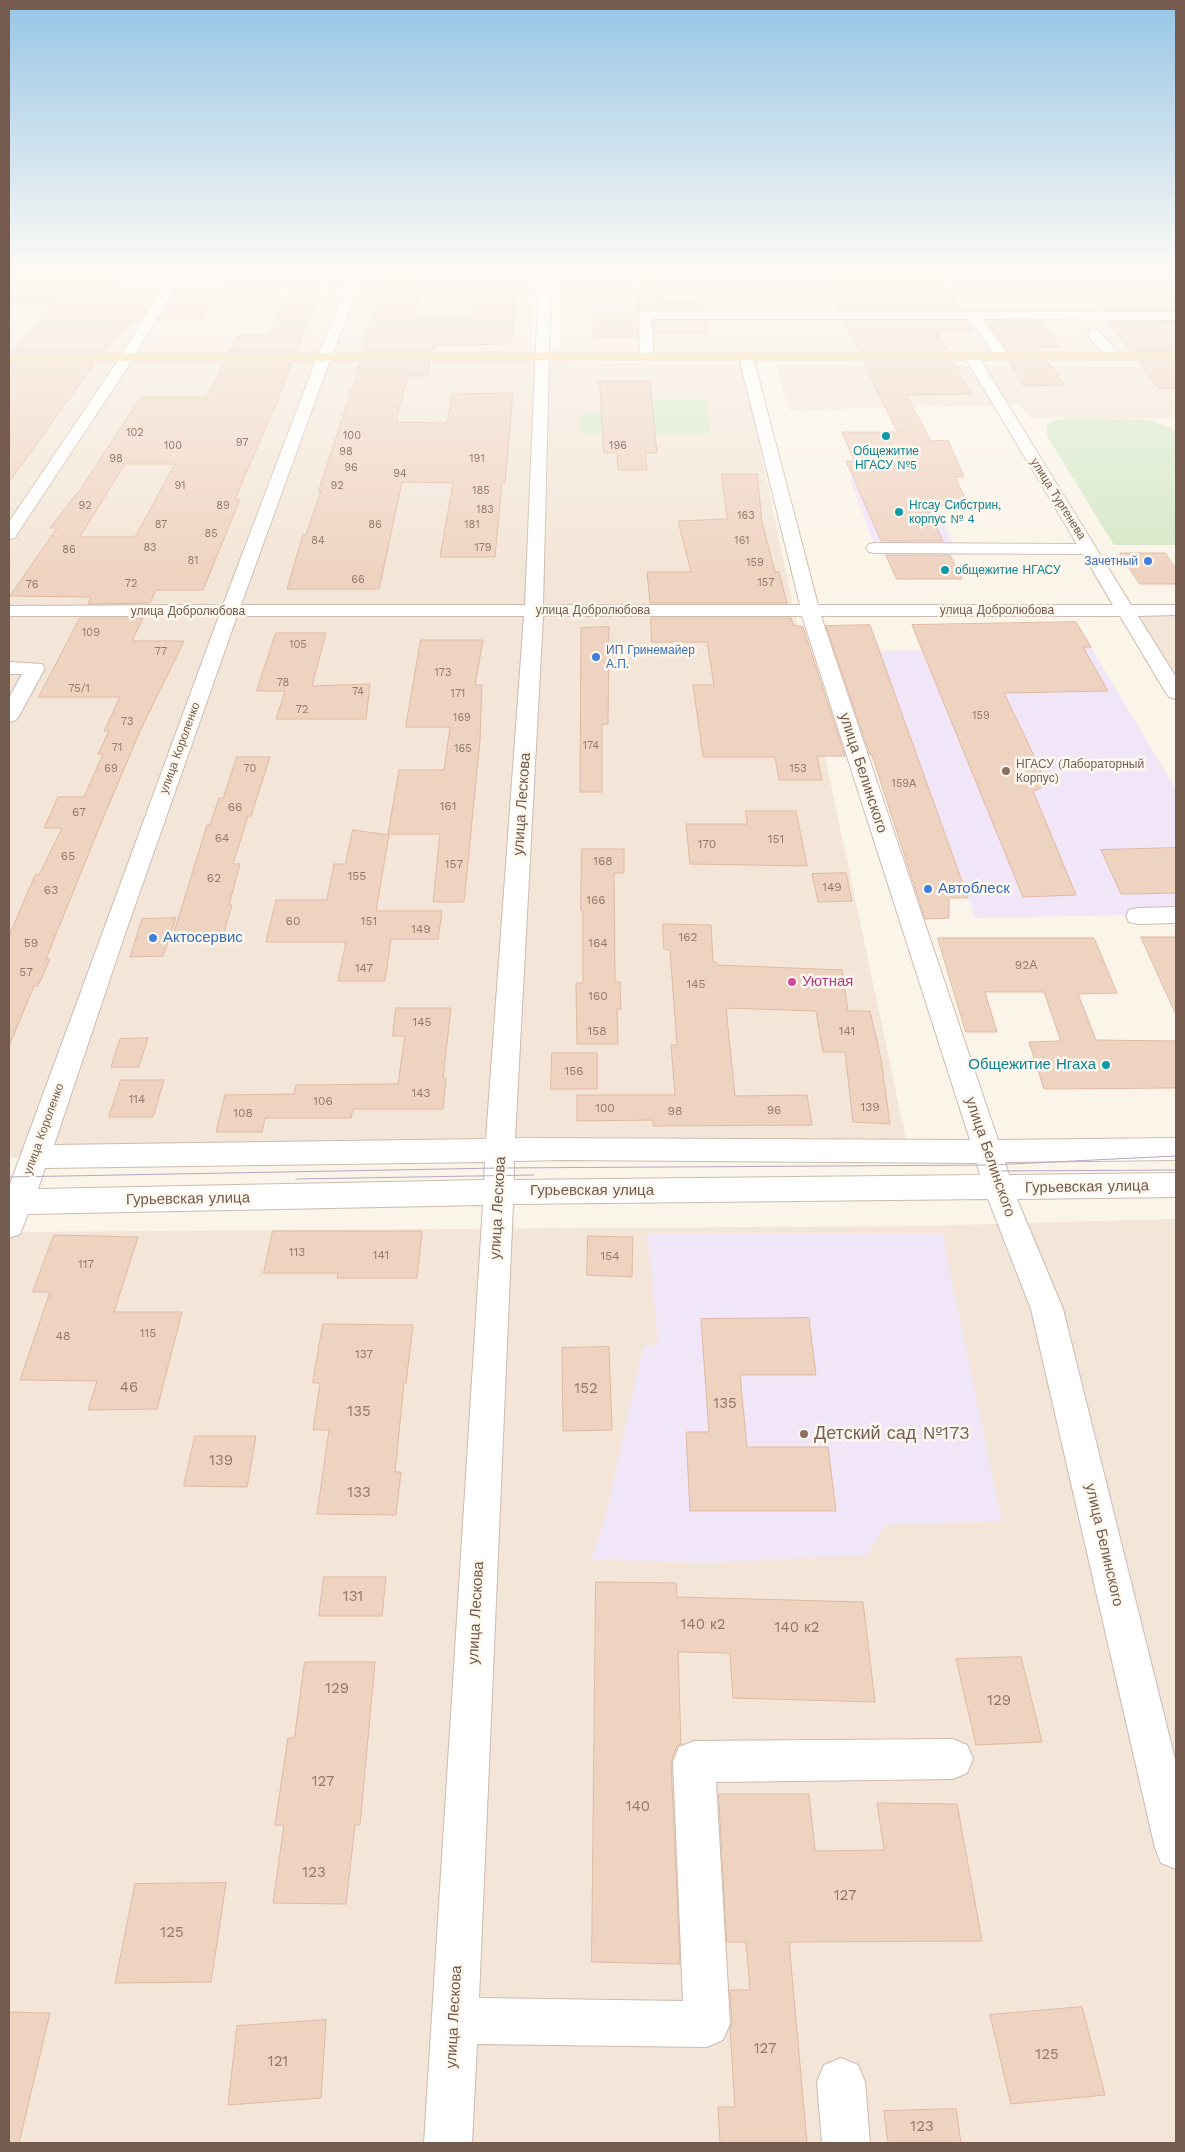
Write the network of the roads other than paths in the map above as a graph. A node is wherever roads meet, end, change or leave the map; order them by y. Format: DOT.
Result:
graph roads {
  1 [pos="116,373"];
  2 [pos="318,373"];
  3 [pos="541,373"];
  4 [pos="750,373"];
  5 [pos="982,373"];
  6 [pos="9,534"];
  7 [pos="875,548"];
  8 [pos="1089,549"];
  9 [pos="534,610"];
  10 [pos="811,610"];
  11 [pos="1126,610"];
  12 [pos="1176,610"];
  13 [pos="9,611"];
  14 [pos="230,611"];
  15 [pos="9,668"];
  16 [pos="1176,693"];
  17 [pos="9,716"];
  18 [pos="1176,915"];
  19 [pos="1138,916"];
  20 [pos="1176,1149"];
  21 [pos="500,1150"];
  22 [pos="988,1152"];
  23 [pos="35,1157"];
  24 [pos="1176,1185"];
  25 [pos="998,1188"];
  26 [pos="499,1192"];
  27 [pos="12,1210"];
  28 [pos="953,1759"];
  29 [pos="1176,1848"];
  30 [pos="454,2021"];
  31 [pos="841,2082"];
  32 [pos="448,2143"];
  33 [pos="846,2143"];
  1 -- 6 [label="street"];
  2 -- 14 [label="street, улица Короленко"];
  3 -- 9 [label="street, улица Лескова"];
  4 -- 10 [label="street, улица Белинского"];
  5 -- 8 [label="street, улица Тургенева"];
  7 -- 8 [label="street"];
  8 -- 11 [label="street, улица Тургенева"];
  9 -- 10 [label="street, улица Добролюбова"];
  9 -- 14 [label="street, улица Добролюбова"];
  9 -- 21 [label="street, улица Лескова"];
  10 -- 11 [label="street, улица Добролюбова"];
  10 -- 22 [label="street, улица Белинского"];
  11 -- 12 [label="street, улица Добролюбова"];
  11 -- 16 [label="street, улица Тургенева"];
  13 -- 14 [label="street, улица Добролюбова"];
  14 -- 23 [label="street, улица Короленко"];
  15 -- 17 [label="street"];
  18 -- 19 [label="street"];
  20 -- 22 [label="street"];
  21 -- 22 [label="street"];
  21 -- 23 [label="street"];
  21 -- 26 [label="street, улица Лескова"];
  22 -- 25 [label="street, улица Белинского"];
  23 -- 27 [label="street, улица Короленко"];
  24 -- 25 [label="street, Гурьевская улица"];
  25 -- 26 [label="street, Гурьевская улица"];
  25 -- 29 [label="street, улица Белинского"];
  26 -- 27 [label="street, Гурьевская улица"];
  26 -- 30 [label="street, улица Лескова"];
  28 -- 30 [label="street"];
  30 -- 32 [label="street, улица Лескова"];
  31 -- 33 [label="street"];
}
